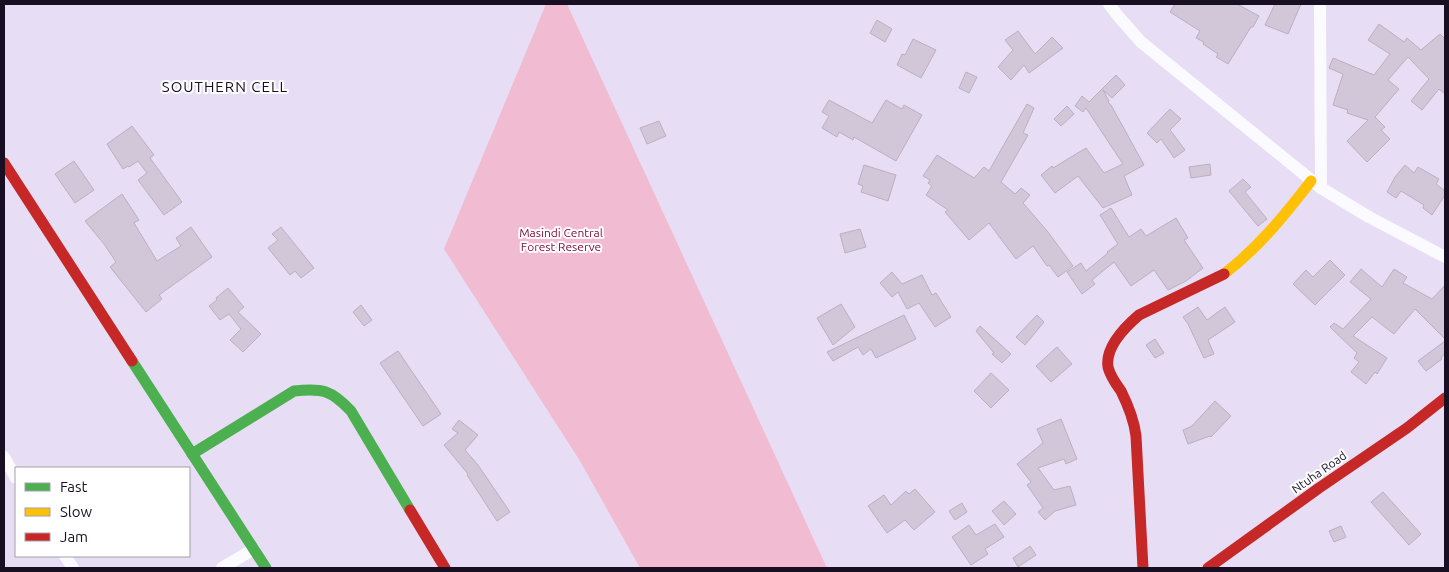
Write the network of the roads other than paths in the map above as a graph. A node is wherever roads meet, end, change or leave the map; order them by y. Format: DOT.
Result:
graph roads {
  1 [pos="1109,4"];
  2 [pos="1320,4"];
  3 [pos="4,163"];
  4 [pos="1316,185"];
  5 [pos="1445,257"];
  6 [pos="1445,398"];
  7 [pos="192,454"];
  8 [pos="4,458"];
  9 [pos="15,476"];
  10 [pos="254,548"];
  11 [pos="66,557"];
  12 [pos="73,568"];
  13 [pos="222,568"];
  14 [pos="266,568"];
  15 [pos="445,568"];
  16 [pos="1143,568"];
  17 [pos="1208,568"];
  1 -- 4 [label="street"];
  2 -- 4 [label="street"];
  3 -- 7 [label="street"];
  4 -- 5 [label="street"];
  4 -- 16 [label="street"];
  6 -- 17 [label="street, Ntuha Road"];
  7 -- 10 [label="street"];
  7 -- 15 [label="street"];
  8 -- 9 [label="street"];
  10 -- 13 [label="street"];
  10 -- 14 [label="street"];
  11 -- 12 [label="street"];
}
